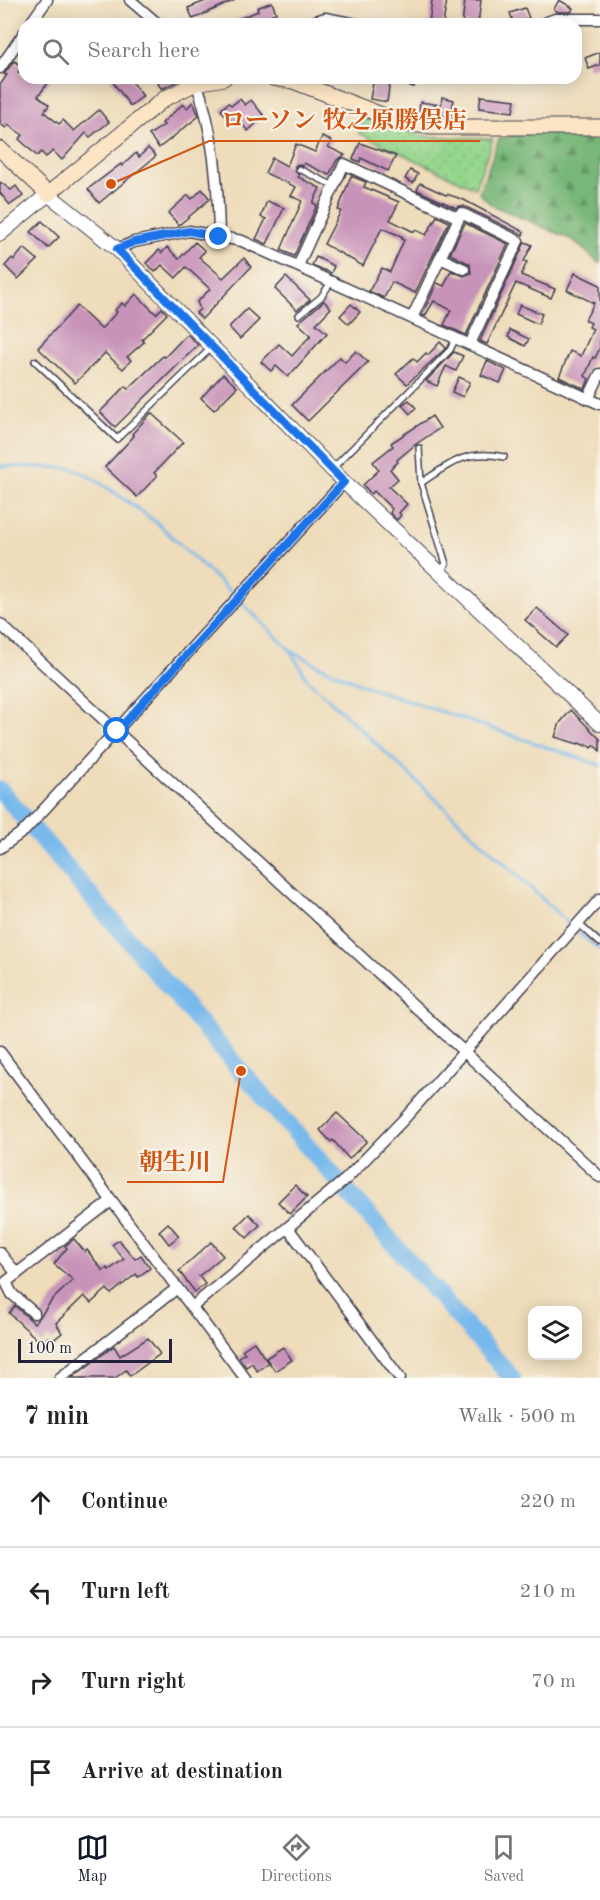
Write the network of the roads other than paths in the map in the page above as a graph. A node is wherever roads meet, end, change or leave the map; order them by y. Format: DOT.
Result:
graph roads {
  1 [pos="46,0"];
  2 [pos="130,0"];
  3 [pos="34,18"];
  4 [pos="151,18"];
  5 [pos="582,19"];
  6 [pos="600,19"];
  7 [pos="18,42"];
  8 [pos="0,68"];
  9 [pos="190,84"];
  10 [pos="196,84"];
  11 [pos="301,84"];
  12 [pos="600,127"];
  13 [pos="0,148"];
  14 [pos="299,169"];
  15 [pos="334,186"];
  16 [pos="48,194"];
  17 [pos="459,218"];
  18 [pos="0,234"];
  19 [pos="219,237"];
  20 [pos="117,249"];
  21 [pos="440,258"];
  22 [pos="298,266"];
  23 [pos="464,269"];
  24 [pos="332,281"];
  25 [pos="298,315"];
  26 [pos="412,318"];
  27 [pos="456,338"];
  28 [pos="470,344"];
  29 [pos="212,346"];
  30 [pos="35,360"];
  31 [pos="600,374"];
  32 [pos="588,399"];
  33 [pos="600,404"];
  34 [pos="419,448"];
  35 [pos="504,457"];
  36 [pos="331,469"];
  37 [pos="344,482"];
  38 [pos="421,483"];
  39 [pos="439,572"];
  40 [pos="0,624"];
  41 [pos="600,724"];
  42 [pos="117,731"];
  43 [pos="0,848"];
  44 [pos="600,899"];
  45 [pos="579,923"];
  46 [pos="600,943"];
  47 [pos="0,1052"];
  48 [pos="463,1052"];
  49 [pos="600,1178"];
  50 [pos="111,1201"];
  51 [pos="288,1228"];
  52 [pos="0,1253"];
  53 [pos="17,1274"];
  54 [pos="176,1289"];
  55 [pos="192,1307"];
  56 [pos="34,1313"];
  57 [pos="60,1378"];
  58 [pos="244,1378"];
  59 [pos="400,1378"];
  1 -- 3 [label="street"];
  2 -- 4 [label="street"];
  5 -- 6 [label="street"];
  7 -- 8 [label="street"];
  9 -- 16 [label="main road"];
  10 -- 19 [label="street"];
  11 -- 12 [label="main road"];
  13 -- 16 [label="main road"];
  14 -- 15 [label="lane"];
  15 -- 17 [label="street"];
  15 -- 22 [label="street"];
  16 -- 18 [label="street"];
  16 -- 20 [label="street"];
  17 -- 21 [label="street"];
  17 -- 28 [label="street"];
  19 -- 20 [label="street"];
  19 -- 22 [label="street"];
  20 -- 29 [label="street"];
  21 -- 23 [label="street"];
  21 -- 26 [label="street"];
  22 -- 24 [label="street"];
  24 -- 25 [label="lane"];
  24 -- 26 [label="street"];
  26 -- 27 [label="street"];
  27 -- 28 [label="street"];
  27 -- 36 [label="lane"];
  28 -- 32 [label="street"];
  29 -- 30 [label="lane"];
  29 -- 36 [label="street"];
  31 -- 32 [label="street"];
  32 -- 33 [label="street"];
  34 -- 38 [label="lane"];
  35 -- 38 [label="lane"];
  36 -- 37 [label="street"];
  37 -- 39 [label="street"];
  37 -- 42 [label="street"];
  38 -- 39 [label="lane"];
  39 -- 41 [label="street"];
  40 -- 42 [label="street"];
  42 -- 43 [label="street"];
  42 -- 48 [label="street"];
  44 -- 45 [label="street"];
  45 -- 46 [label="lane"];
  45 -- 48 [label="street"];
  47 -- 50 [label="street"];
  48 -- 49 [label="street"];
  48 -- 51 [label="street"];
  50 -- 53 [label="street"];
  50 -- 54 [label="street"];
  51 -- 55 [label="street"];
  51 -- 59 [label="street"];
  52 -- 53 [label="street"];
  53 -- 56 [label="street"];
  54 -- 55 [label="street"];
  54 -- 57 [label="street"];
  55 -- 58 [label="street"];
}
